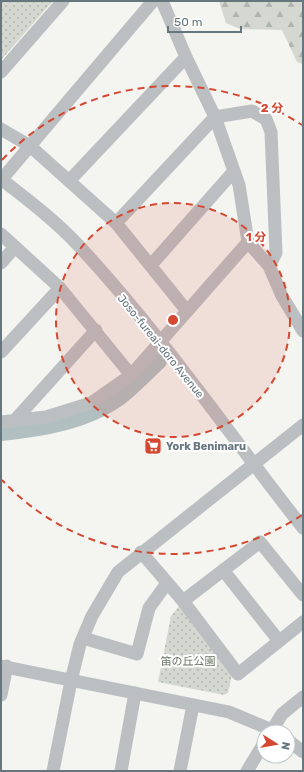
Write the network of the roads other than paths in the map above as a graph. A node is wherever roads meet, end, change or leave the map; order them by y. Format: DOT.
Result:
graph roads {
  1 [pos="64,1"];
  2 [pos="153,1"];
  3 [pos="162,1"];
  4 [pos="186,57"];
  5 [pos="1,72"];
  6 [pos="215,117"];
  7 [pos="1,129"];
  8 [pos="30,146"];
  9 [pos="234,171"];
  10 [pos="1,179"];
  11 [pos="68,181"];
  12 [pos="116,223"];
  13 [pos="1,234"];
  14 [pos="248,242"];
  15 [pos="15,247"];
  16 [pos="1,263"];
  17 [pos="151,265"];
  18 [pos="269,266"];
  19 [pos="60,288"];
  20 [pos="187,311"];
  21 [pos="96,330"];
  22 [pos="303,331"];
  23 [pos="160,342"];
  24 [pos="1,352"];
  25 [pos="131,376"];
  26 [pos="8,422"];
  27 [pos="303,425"];
  28 [pos="252,464"];
  29 [pos="303,528"];
  30 [pos="141,552"];
  31 [pos="223,570"];
  32 [pos="167,582"];
  33 [pos="303,595"];
  34 [pos="183,601"];
  35 [pos="303,622"];
  36 [pos="83,638"];
  37 [pos="279,641"];
  38 [pos="4,666"];
  39 [pos="70,681"];
  40 [pos="135,693"];
  41 [pos="1,695"];
  42 [pos="303,697"];
  43 [pos="193,705"];
  44 [pos="257,724"];
  45 [pos="277,724"];
  46 [pos="256,757"];
  47 [pos="53,771"];
  48 [pos="120,771"];
  49 [pos="180,771"];
  50 [pos="248,771"];
  1 -- 5 [label="street"];
  2 -- 8 [label="street"];
  3 -- 4 [label="street"];
  4 -- 6 [label="street"];
  4 -- 11 [label="street"];
  6 -- 9 [label="street"];
  6 -- 12 [label="street"];
  6 -- 18 [label="street"];
  7 -- 8 [label="street"];
  8 -- 10 [label="street"];
  8 -- 11 [label="street"];
  9 -- 14 [label="street"];
  9 -- 17 [label="street"];
  10 -- 23 [label="street, Joso-fureai-doro Avenue"];
  11 -- 12 [label="street"];
  12 -- 17 [label="street"];
  13 -- 15 [label="street"];
  14 -- 18 [label="street"];
  14 -- 20 [label="street"];
  15 -- 16 [label="street"];
  15 -- 19 [label="street"];
  17 -- 20 [label="street"];
  18 -- 22 [label="street"];
  19 -- 21 [label="street"];
  19 -- 24 [label="street"];
  20 -- 23 [label="street"];
  21 -- 25 [label="street"];
  21 -- 26 [label="street"];
  23 -- 25 [label="street"];
  23 -- 28 [label="street, Joso-fureai-doro Avenue"];
  25 -- 26 [label="street"];
  27 -- 28 [label="street"];
  28 -- 29 [label="street, Joso-fureai-doro Avenue"];
  28 -- 30 [label="street"];
  30 -- 32 [label="street"];
  30 -- 36 [label="street"];
  31 -- 33 [label="street"];
  31 -- 34 [label="street"];
  31 -- 37 [label="street"];
  32 -- 34 [label="street"];
  32 -- 36 [label="street"];
  34 -- 37 [label="street"];
  35 -- 37 [label="street"];
  36 -- 39 [label="street"];
  38 -- 39 [label="street"];
  38 -- 41 [label="street"];
  39 -- 40 [label="street"];
  39 -- 47 [label="street"];
  40 -- 43 [label="street"];
  40 -- 48 [label="street"];
  42 -- 45 [label="street"];
  43 -- 44 [label="street"];
  43 -- 49 [label="street"];
  46 -- 50 [label="street"];
}
